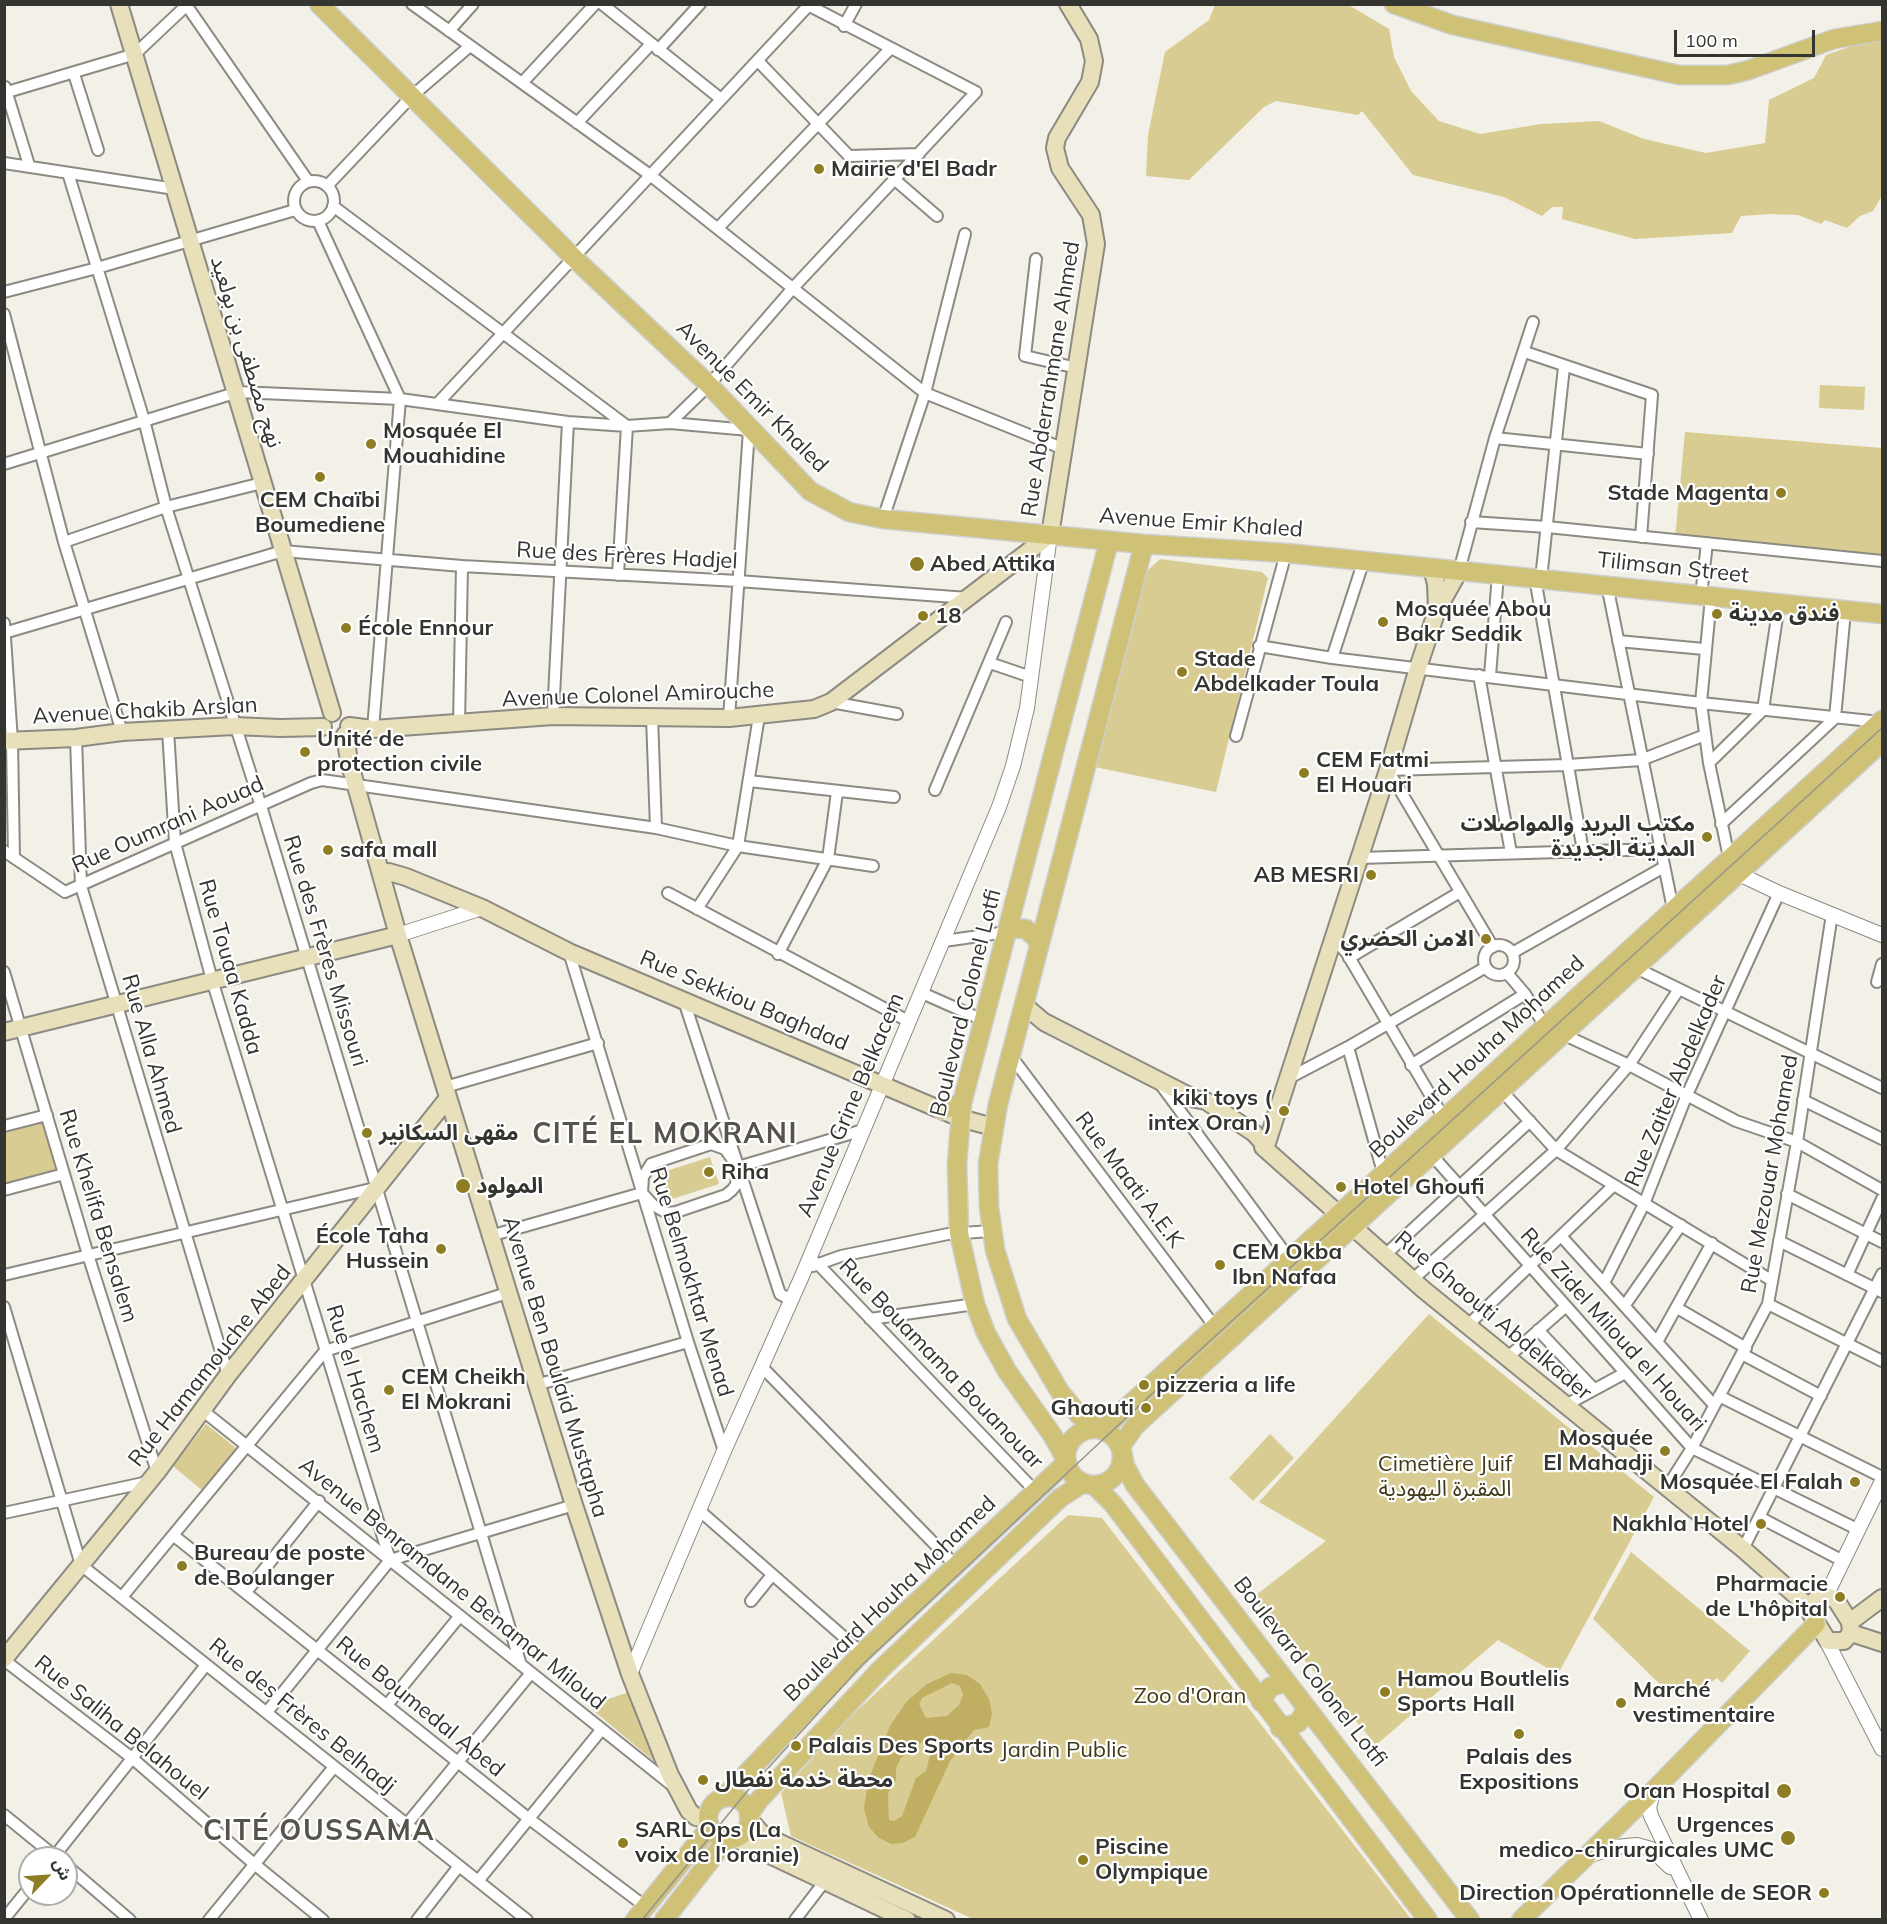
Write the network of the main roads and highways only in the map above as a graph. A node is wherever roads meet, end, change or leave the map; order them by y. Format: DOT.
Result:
graph roads {
  1 [pos="119,4"];
  2 [pos="319,4"];
  3 [pos="1068,4"];
  4 [pos="1394,4"];
  5 [pos="1882,31"];
  6 [pos="1050,535"];
  7 [pos="1109,541"];
  8 [pos="1144,544"];
  9 [pos="1432,568"];
  10 [pos="1459,571"];
  11 [pos="1437,610"];
  12 [pos="1882,614"];
  13 [pos="1881,721"];
  14 [pos="337,728"];
  15 [pos="8,741"];
  16 [pos="1882,742"];
  17 [pos="349,761"];
  18 [pos="381,873"];
  19 [pos="1013,910"];
  20 [pos="1045,920"];
  21 [pos="1007,930"];
  22 [pos="398,935"];
  23 [pos="1039,941"];
  24 [pos="1022,1012"];
  25 [pos="4,1032"];
  26 [pos="447,1093"];
  27 [pos="942,1110"];
  28 [pos="961,1110"];
  29 [pos="993,1127"];
  30 [pos="1264,1148"];
  31 [pos="1347,1222"];
  32 [pos="1101,1429"];
  33 [pos="1121,1449"];
  34 [pos="1066,1461"];
  35 [pos="1089,1484"];
  36 [pos="1881,1596"];
  37 [pos="1817,1624"];
  38 [pos="1850,1627"];
  39 [pos="1882,1642"];
  40 [pos="4,1659"];
  41 [pos="1287,1682"];
  42 [pos="1261,1702"];
  43 [pos="1307,1708"];
  44 [pos="1280,1728"];
  45 [pos="723,1798"];
  46 [pos="749,1817"];
  47 [pos="709,1823"];
  48 [pos="731,1839"];
  49 [pos="830,1875"];
  50 [pos="641,1913"];
  51 [pos="886,1915"];
  52 [pos="943,1919"];
  53 [pos="664,1920"];
  54 [pos="907,1920"];
  55 [pos="1428,1920"];
  56 [pos="1470,1920"];
  57 [pos="1521,1920"];
  1 -- 14 [label="main road, نهج مصطفى بن بولعيد"];
  2 -- 6 [label="main road, Avenue Emir Khaled"];
  3 -- 6 [label="main road, Rue Abderrahmane Ahmed"];
  4 -- 5 [label="main road"];
  6 -- 7 [label="main road, Avenue Emir Khaled"];
  6 -- 14 [label="main road, Avenue Colonel Amirouche"];
  7 -- 8 [label="main road, Avenue Emir Khaled"];
  7 -- 19 [label="main road, Boulevard Colonel Lotfi"];
  8 -- 9 [label="main road, Avenue Emir Khaled"];
  8 -- 20 [label="main road"];
  9 -- 10 [label="main road, Avenue Emir Khaled"];
  9 -- 11 [label="main road"];
  10 -- 11 [label="main road"];
  10 -- 12 [label="main road, Tilimsan Street"];
  11 -- 30 [label="main road"];
  13 -- 31 [label="main road, Boulevard Houha Mohamed"];
  14 -- 15 [label="main road, Avenue Chakib Arslan"];
  14 -- 17 [label="main road, نهج مصطفى بن بولعيد"];
  16 -- 31 [label="main road, Boulevard Houha Mohamed"];
  17 -- 18 [label="main road, Avenue Ben Boulaid Mustapha"];
  18 -- 22 [label="main road, Avenue Ben Boulaid Mustapha"];
  18 -- 27 [label="main road, Rue Sekkiou Baghdad"];
  19 -- 20 [label="main road"];
  19 -- 21 [label="main road, Boulevard Colonel Lotfi"];
  20 -- 23 [label="main road"];
  21 -- 23 [label="main road"];
  21 -- 28 [label="main road, Boulevard Colonel Lotfi"];
  22 -- 25 [label="main road"];
  22 -- 26 [label="main road, Avenue Ben Boulaid Mustapha"];
  23 -- 24 [label="main road"];
  24 -- 29 [label="main road"];
  24 -- 30 [label="main road, Rue Ghaouti Abdelkader"];
  26 -- 40 [label="main road, Rue Hamamouche Abed"];
  26 -- 47 [label="main road, Avenue Ben Boulaid Mustapha"];
  27 -- 28 [label="main road"];
  28 -- 29 [label="main road"];
  28 -- 34 [label="main road, Boulevard Colonel Lotfi"];
  29 -- 32 [label="main road"];
  30 -- 31 [label="main road, Rue Ghaouti Abdelkader"];
  31 -- 32 [label="main road, Boulevard Houha Mohamed"];
  31 -- 33 [label="main road, Boulevard Houha Mohamed"];
  31 -- 37 [label="main road, Rue Ghaouti Abdelkader"];
  32 -- 33 [label="main road"];
  32 -- 34 [label="main road"];
  33 -- 35 [label="main road"];
  33 -- 41 [label="main road, Boulevard Colonel Lotfi"];
  34 -- 35 [label="main road"];
  34 -- 45 [label="main road, Boulevard Houha Mohamed"];
  35 -- 42 [label="main road"];
  35 -- 46 [label="main road, Boulevard Houha Mohamed"];
  36 -- 38 [label="main road"];
  37 -- 38 [label="main road"];
  37 -- 38 [label="main road"];
  37 -- 57 [label="main road"];
  38 -- 39 [label="main road"];
  41 -- 42 [label="main road"];
  41 -- 43 [label="main road, Boulevard Colonel Lotfi"];
  42 -- 44 [label="main road"];
  43 -- 44 [label="main road"];
  43 -- 56 [label="main road, Boulevard Colonel Lotfi"];
  44 -- 55 [label="main road"];
  45 -- 46 [label="main road"];
  45 -- 47 [label="main road"];
  46 -- 48 [label="main road"];
  46 -- 49 [label="main road"];
  47 -- 48 [label="main road"];
  47 -- 50 [label="main road"];
  48 -- 49 [label="main road"];
  48 -- 53 [label="main road"];
  49 -- 51 [label="main road"];
  49 -- 52 [label="main road"];
  51 -- 54 [label="main road"];
}
